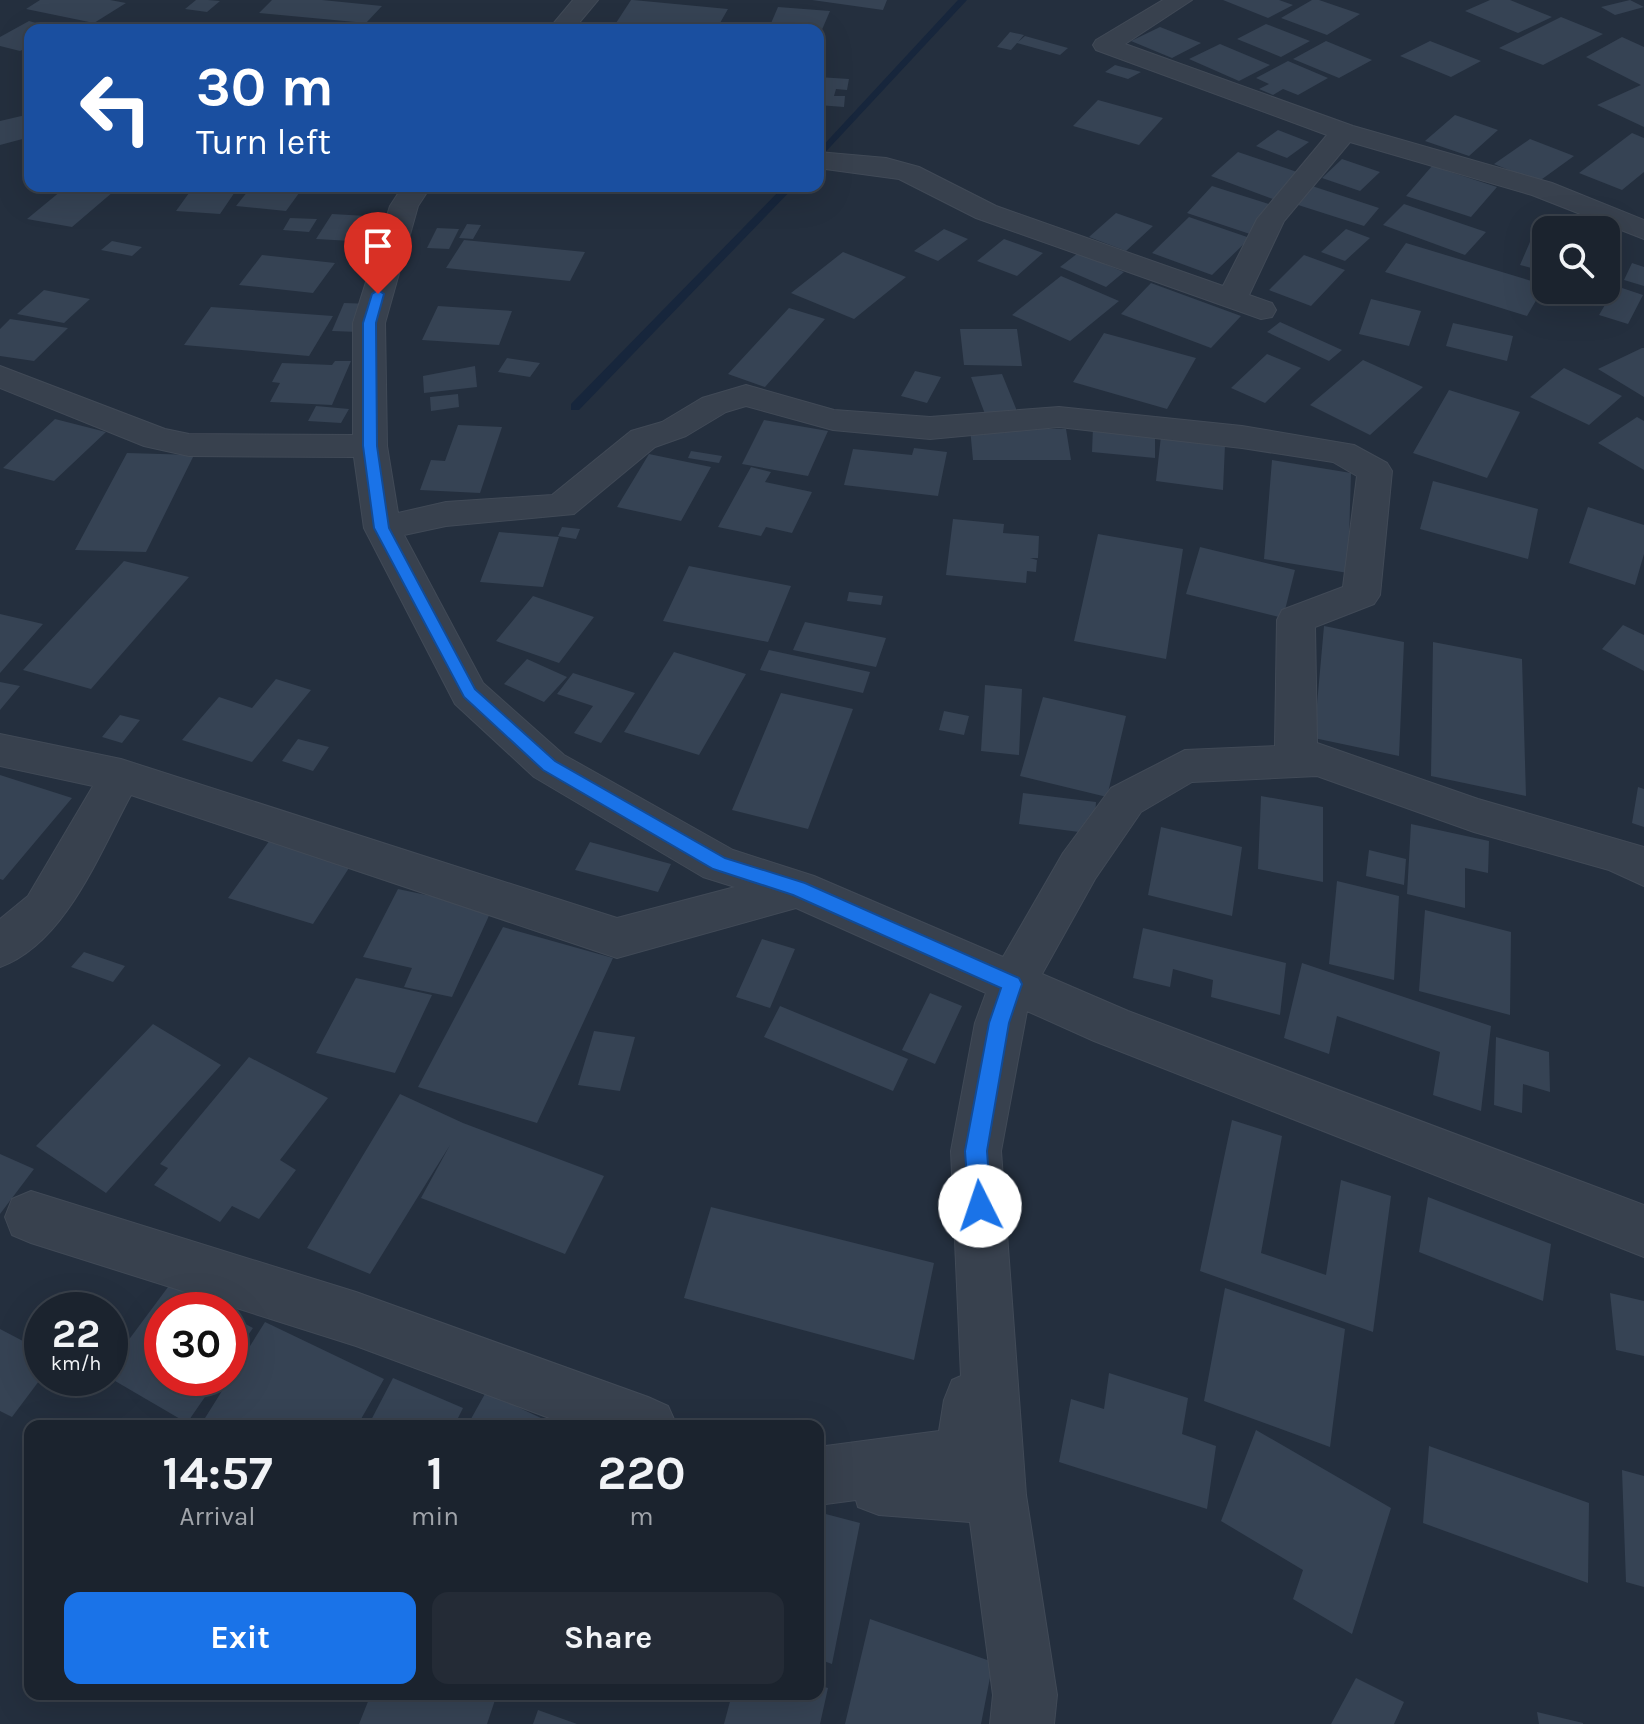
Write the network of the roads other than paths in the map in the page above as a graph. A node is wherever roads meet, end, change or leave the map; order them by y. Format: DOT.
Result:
graph roads {
  1 [pos="586,0"];
  2 [pos="1180,0"];
  3 [pos="565,24"];
  4 [pos="1344,132"];
  5 [pos="824,161"];
  6 [pos="413,192"];
  7 [pos="1644,230"];
  8 [pos="1232,300"];
  9 [pos="1261,310"];
  10 [pos="0,376"];
  11 [pos="370,446"];
  12 [pos="382,528"];
  13 [pos="0,750"];
  14 [pos="1313,761"];
  15 [pos="121,775"];
  16 [pos="1644,868"];
  17 [pos="798,889"];
  18 [pos="0,947"];
  19 [pos="1012,984"];
  20 [pos="31,1217"];
  21 [pos="1644,1231"];
  22 [pos="987,1290"];
  23 [pos="632,1420"];
  24 [pos="824,1477"];
  25 [pos="824,1479"];
  26 [pos="996,1495"];
  27 [pos="1022,1724"];
  1 -- 3 [label="street"];
  2 -- 4 [label="street"];
  4 -- 7 [label="street"];
  4 -- 8 [label="street"];
  5 -- 8 [label="street"];
  6 -- 11 [label="street"];
  8 -- 9 [label="street"];
  10 -- 11 [label="street"];
  11 -- 12 [label="street"];
  12 -- 14 [label="street"];
  12 -- 17 [label="street"];
  13 -- 15 [label="street"];
  14 -- 16 [label="street"];
  14 -- 19 [label="street"];
  15 -- 17 [label="street"];
  15 -- 18 [label="street"];
  17 -- 19 [label="street"];
  19 -- 21 [label="street"];
  19 -- 22 [label="street"];
  20 -- 23 [label="street"];
  22 -- 24 [label="street"];
  22 -- 26 [label="street"];
  25 -- 26 [label="street"];
  26 -- 27 [label="street"];
}
